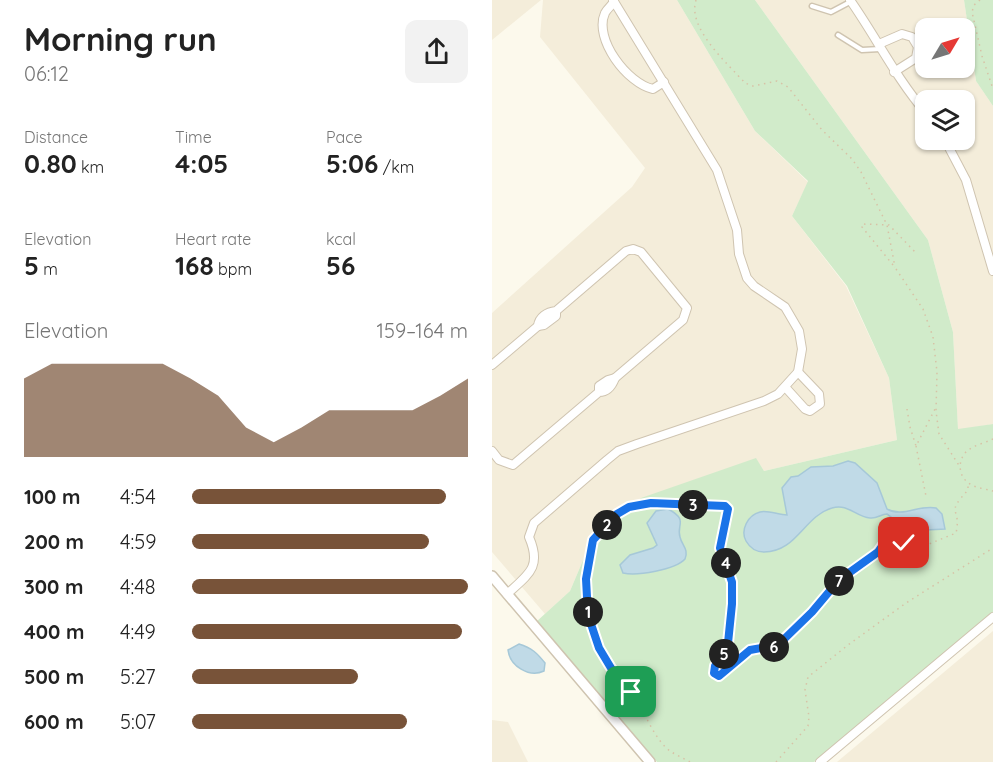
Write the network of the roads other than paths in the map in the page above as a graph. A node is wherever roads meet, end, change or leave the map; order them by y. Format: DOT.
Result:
graph roads {
  1 [pos="614,1"];
  2 [pos="850,1"];
  3 [pos="812,6"];
  4 [pos="838,35"];
  5 [pos="880,46"];
  6 [pos="894,72"];
  7 [pos="664,82"];
  8 [pos="915,99"];
  9 [pos="950,150"];
  10 [pos="993,270"];
  11 [pos="492,365"];
  12 [pos="798,372"];
  13 [pos="786,388"];
  14 [pos="492,451"];
  15 [pos="492,576"];
  16 [pos="507,594"];
  17 [pos="993,617"];
  18 [pos="650,762"];
  19 [pos="820,762"];
  1 -- 7 [label="street"];
  1 -- 7 [label="street"];
  2 -- 3 [label="lane"];
  2 -- 5 [label="street"];
  4 -- 5 [label="lane"];
  5 -- 6 [label="street"];
  5 -- 6 [label="street"];
  6 -- 8 [label="street"];
  7 -- 12 [label="street"];
  9 -- 10 [label="street"];
  11 -- 14 [label="street"];
  12 -- 13 [label="street"];
  12 -- 13 [label="street"];
  13 -- 16 [label="street"];
  15 -- 16 [label="street"];
  16 -- 18 [label="street"];
  17 -- 19 [label="street"];
}
